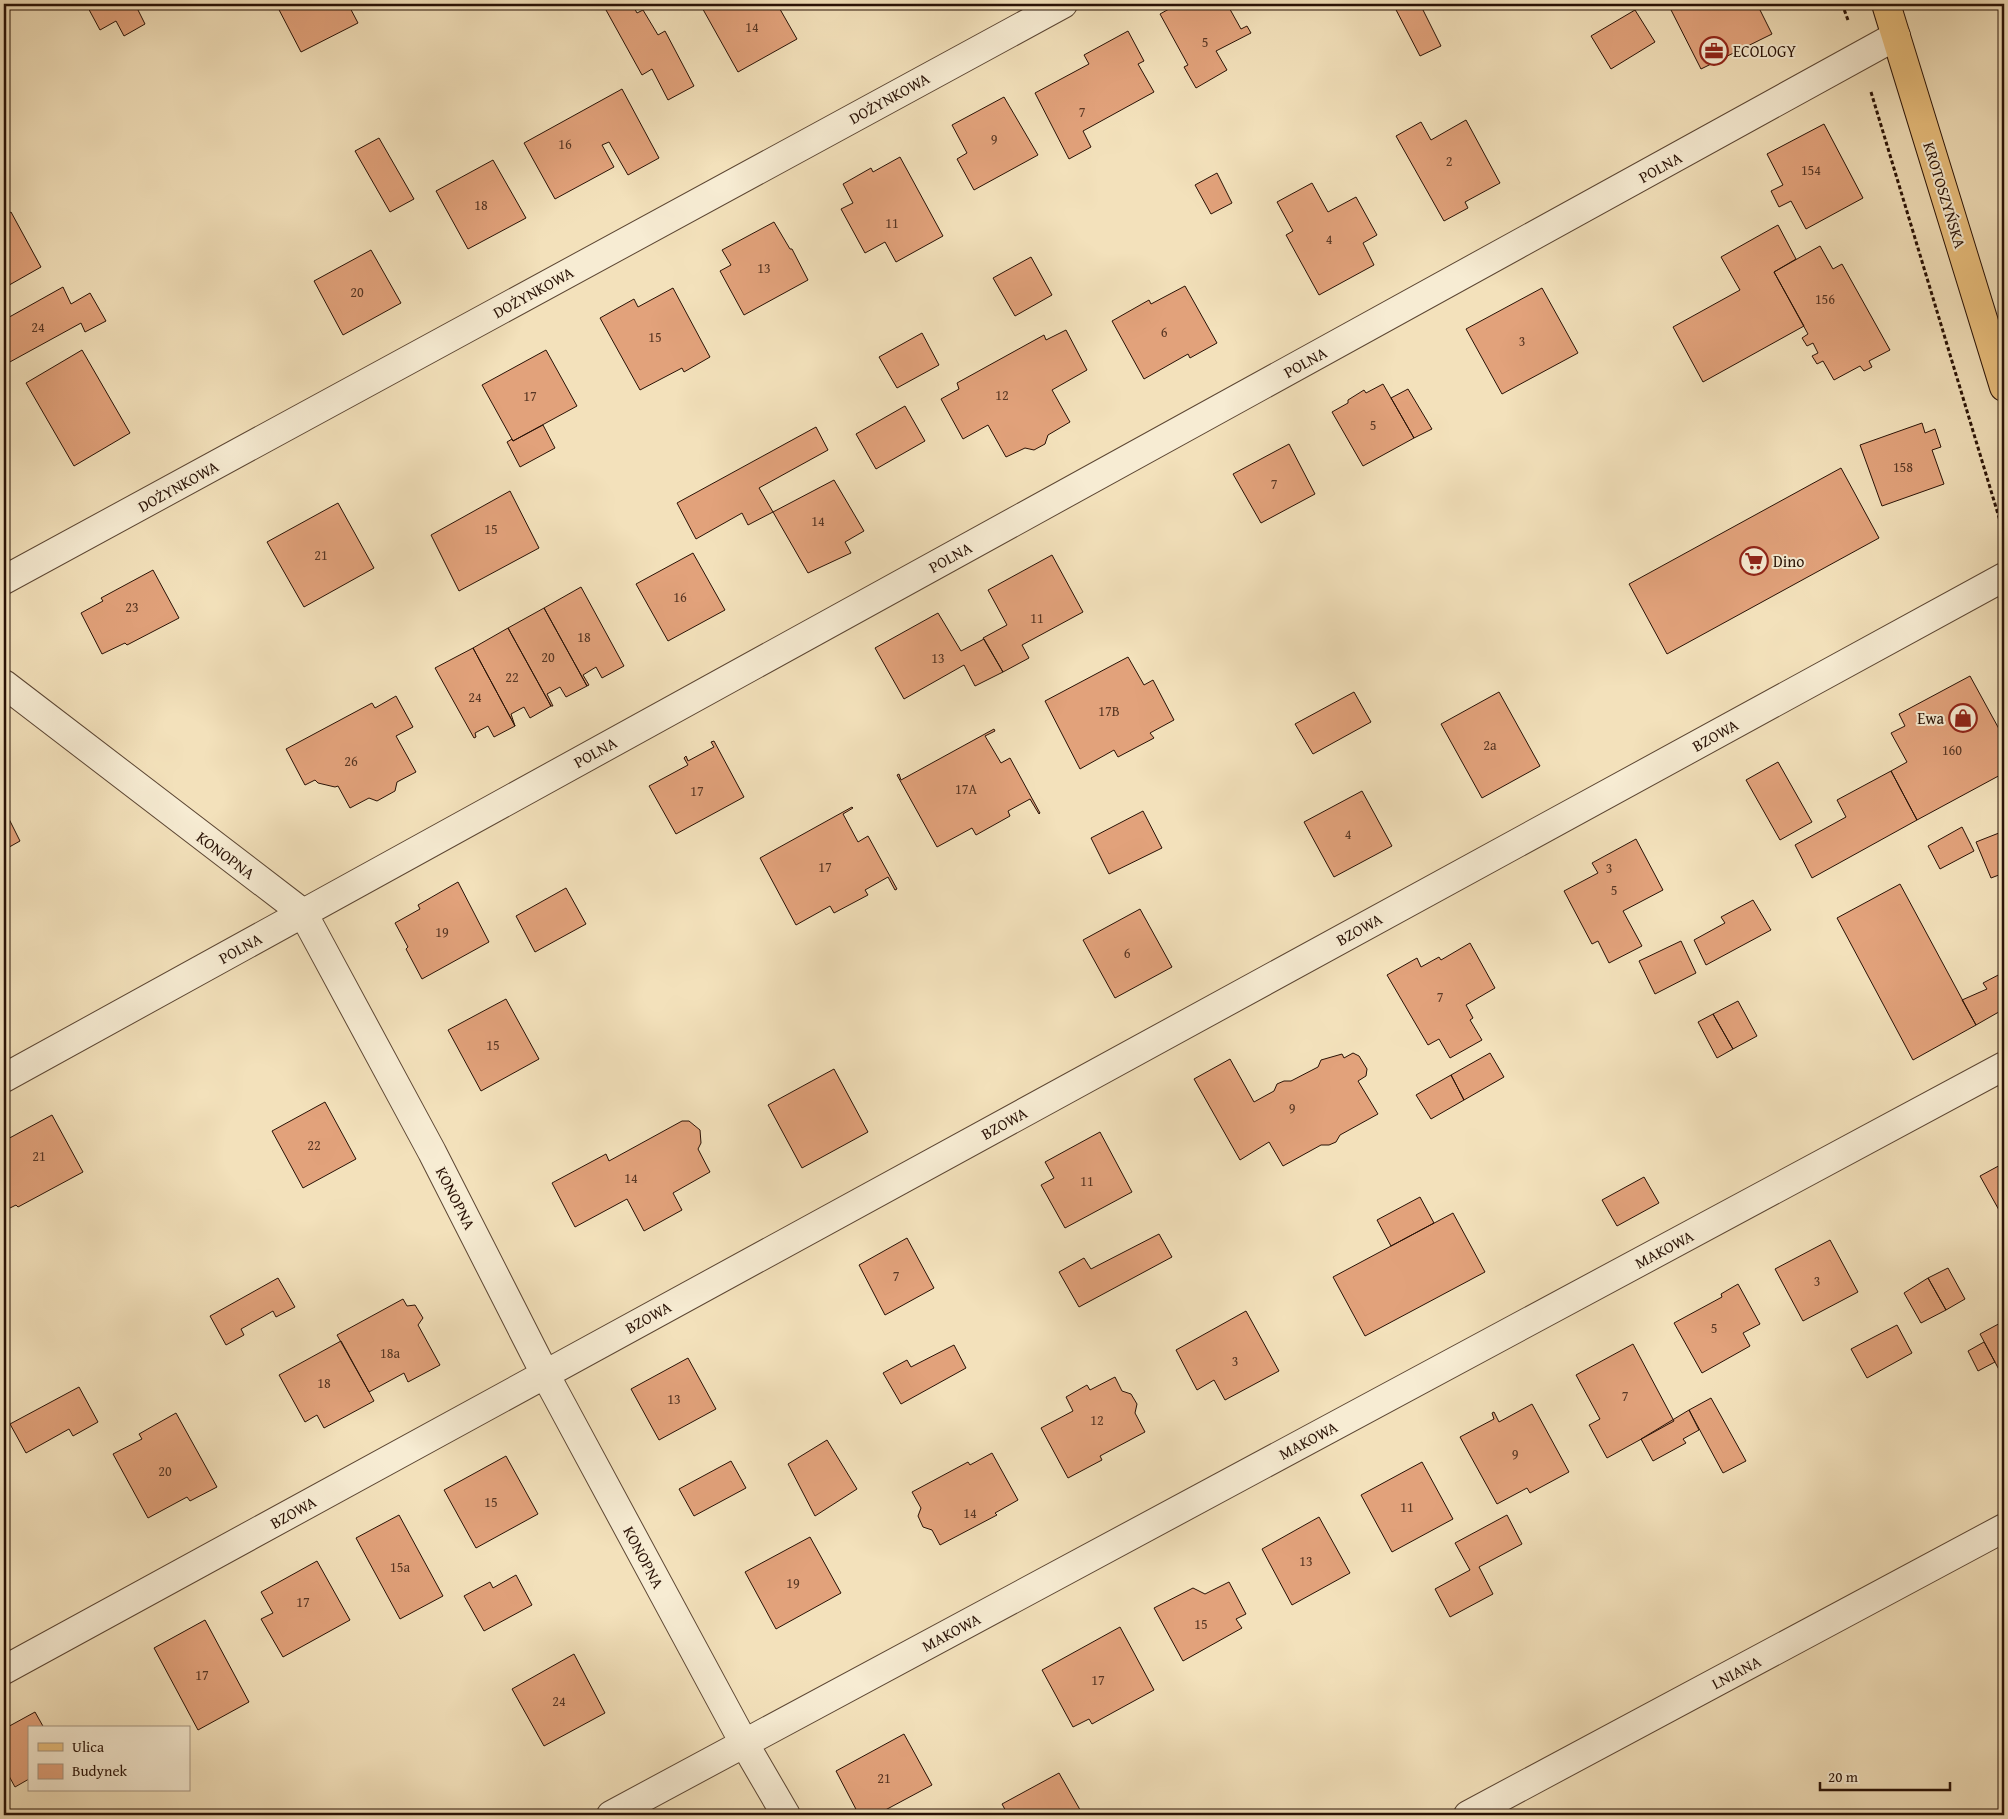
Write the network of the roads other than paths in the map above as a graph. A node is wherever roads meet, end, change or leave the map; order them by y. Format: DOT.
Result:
graph roads {
  1 [pos="1063,4"];
  2 [pos="1886,4"];
  3 [pos="1896,36"];
  4 [pos="2004,387"];
  5 [pos="2004,577"];
  6 [pos="4,580"];
  7 [pos="4,684"];
  8 [pos="303,913"];
  9 [pos="2004,1066"];
  10 [pos="4,1078"];
  11 [pos="544,1374"];
  12 [pos="2004,1528"];
  13 [pos="4,1670"];
  14 [pos="744,1743"];
  15 [pos="611,1815"];
  16 [pos="786,1815"];
  17 [pos="1468,1815"];
  1 -- 6 [label="street, DOŻYNKOWA"];
  2 -- 3 [label="main road, KROTOSZYŃSKA"];
  3 -- 4 [label="main road, KROTOSZYŃSKA"];
  3 -- 8 [label="street, POLNA"];
  5 -- 11 [label="street, BZOWA"];
  7 -- 8 [label="street, KONOPNA"];
  8 -- 10 [label="street, POLNA"];
  8 -- 11 [label="street, KONOPNA"];
  9 -- 14 [label="street, MAKOWA"];
  11 -- 13 [label="street, BZOWA"];
  11 -- 14 [label="street, KONOPNA"];
  12 -- 17 [label="street, LNIANA"];
  14 -- 15 [label="street, MAKOWA"];
  14 -- 16 [label="street, KONOPNA"];
}
